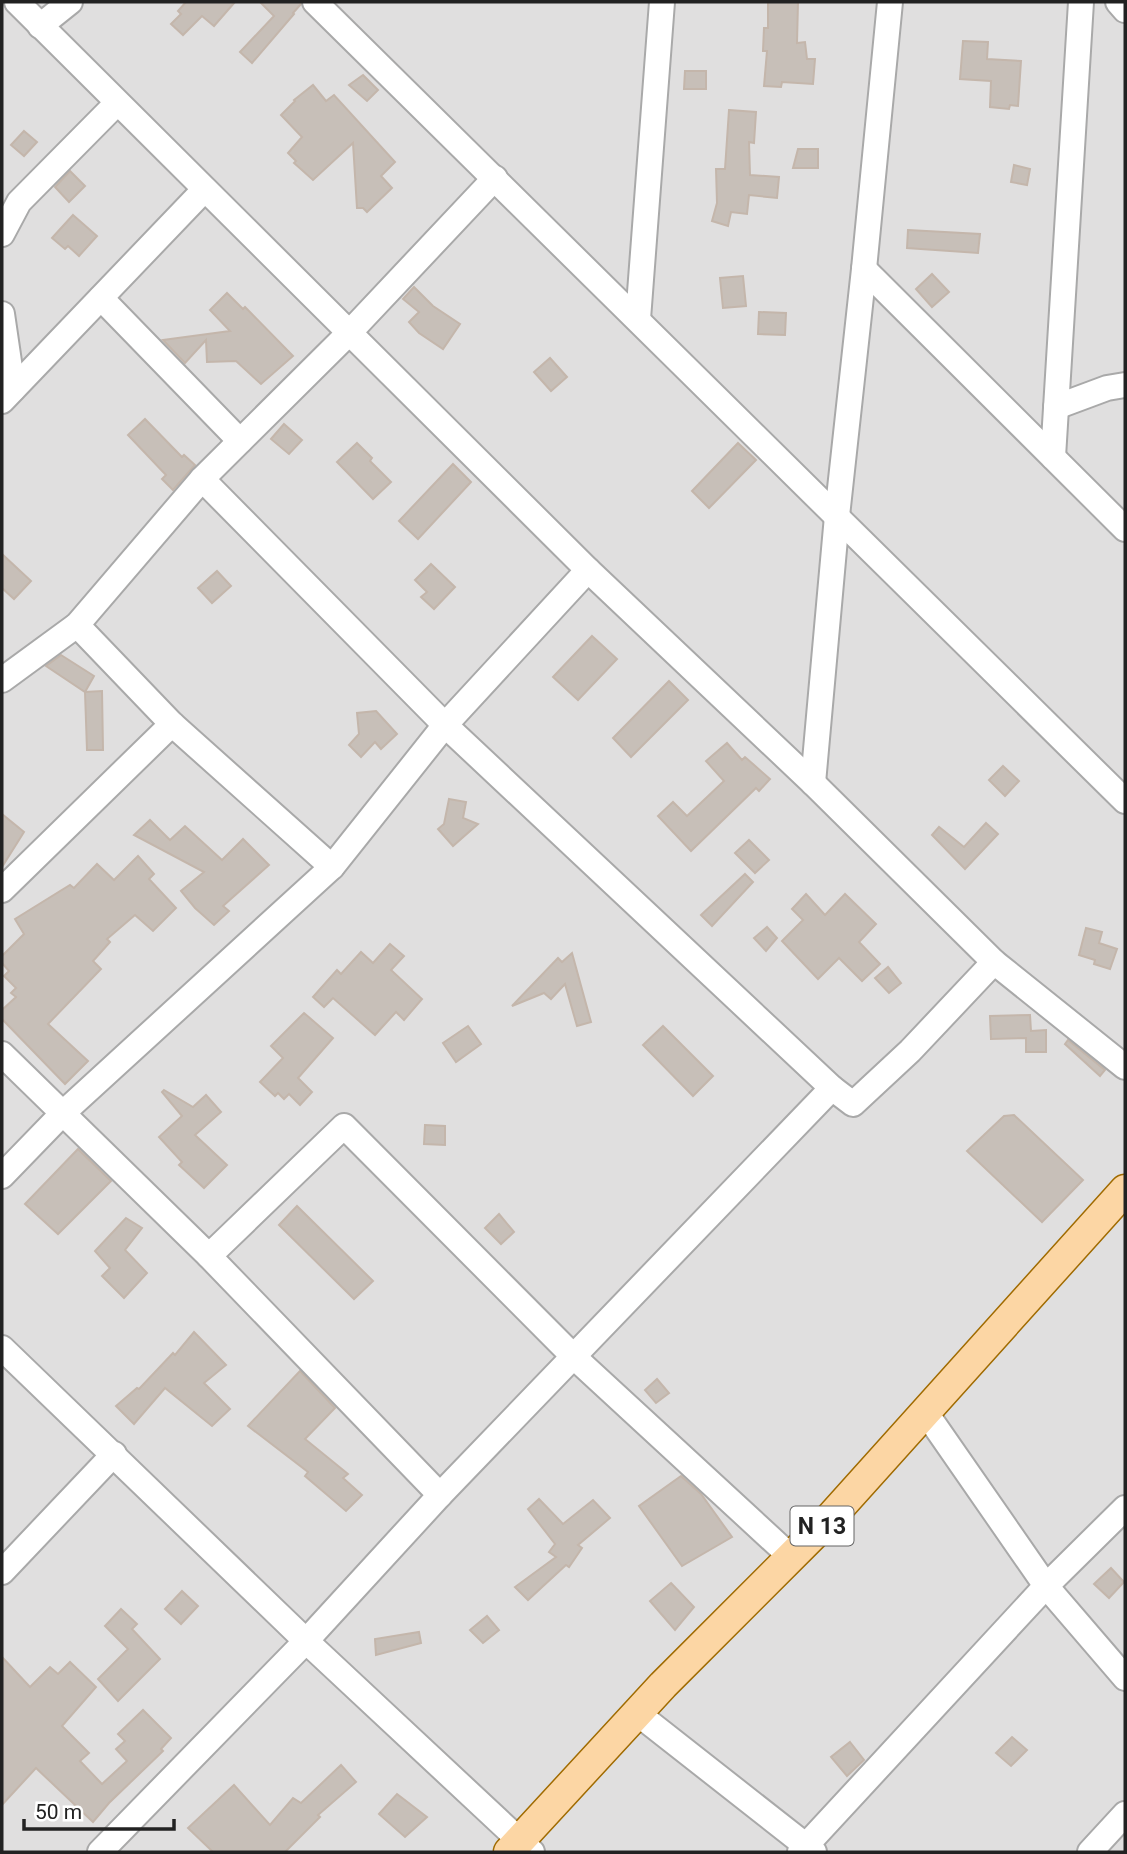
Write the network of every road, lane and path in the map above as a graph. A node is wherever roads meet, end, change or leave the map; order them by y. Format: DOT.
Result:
graph roads {
  1 [pos="16,2"];
  2 [pos="70,2"];
  3 [pos="315,2"];
  4 [pos="662,2"];
  5 [pos="890,2"];
  6 [pos="1081,2"];
  7 [pos="1118,2"];
  8 [pos="1125,10"];
  9 [pos="40,26"];
  10 [pos="117,103"];
  11 [pos="495,178"];
  12 [pos="204,190"];
  13 [pos="2,234"];
  14 [pos="864,269"];
  15 [pos="101,298"];
  16 [pos="2,314"];
  17 [pos="638,319"];
  18 [pos="349,333"];
  19 [pos="1125,385"];
  20 [pos="8,395"];
  21 [pos="1056,407"];
  22 [pos="240,440"];
  23 [pos="1054,457"];
  24 [pos="202,479"];
  25 [pos="836,516"];
  26 [pos="1125,529"];
  27 [pos="589,570"];
  28 [pos="77,625"];
  29 [pos="2,680"];
  30 [pos="172,724"];
  31 [pos="445,725"];
  32 [pos="813,783"];
  33 [pos="1125,801"];
  34 [pos="332,867"];
  35 [pos="2,890"];
  36 [pos="994,961"];
  37 [pos="2,1054"];
  38 [pos="1125,1067"];
  39 [pos="832,1088"];
  40 [pos="63,1113"];
  41 [pos="2,1176"];
  42 [pos="1125,1190"];
  43 [pos="209,1256"];
  44 [pos="2,1348"];
  45 [pos="574,1357"];
  46 [pos="926,1413"];
  47 [pos="114,1454"];
  48 [pos="440,1495"];
  49 [pos="1125,1508"];
  50 [pos="791,1557"];
  51 [pos="2,1572"];
  52 [pos="1046,1586"];
  53 [pos="306,1641"];
  54 [pos="1125,1678"];
  55 [pos="636,1713"];
  56 [pos="1125,1814"];
  57 [pos="520,1848"];
  58 [pos="807,1850"];
  59 [pos="100,1852"];
  60 [pos="1090,1852"];
  1 -- 9 [label="street"];
  2 -- 9 [label="street"];
  3 -- 11 [label="street"];
  4 -- 17 [label="street"];
  5 -- 14 [label="street"];
  6 -- 21 [label="street"];
  7 -- 8 [label="street"];
  9 -- 10 [label="street"];
  10 -- 12 [label="street"];
  10 -- 13 [label="street"];
  11 -- 17 [label="street"];
  11 -- 18 [label="street"];
  12 -- 15 [label="street"];
  12 -- 18 [label="street"];
  14 -- 23 [label="street"];
  14 -- 25 [label="street"];
  15 -- 20 [label="street"];
  15 -- 22 [label="street"];
  16 -- 20 [label="street"];
  17 -- 25 [label="street"];
  18 -- 22 [label="street"];
  18 -- 27 [label="street"];
  19 -- 21 [label="street"];
  21 -- 23 [label="street"];
  22 -- 24 [label="street"];
  23 -- 26 [label="street"];
  24 -- 28 [label="street"];
  24 -- 31 [label="street"];
  25 -- 32 [label="street"];
  25 -- 33 [label="street"];
  27 -- 31 [label="street"];
  27 -- 32 [label="street"];
  28 -- 29 [label="street"];
  28 -- 30 [label="street"];
  30 -- 34 [label="street"];
  30 -- 35 [label="street"];
  31 -- 34 [label="street"];
  31 -- 39 [label="street"];
  32 -- 36 [label="street"];
  34 -- 40 [label="street"];
  36 -- 38 [label="street"];
  36 -- 39 [label="street"];
  37 -- 40 [label="street"];
  39 -- 45 [label="street"];
  40 -- 41 [label="street"];
  40 -- 43 [label="street"];
  42 -- 46 [label="main road, N 13"];
  43 -- 45 [label="street"];
  43 -- 48 [label="street"];
  44 -- 47 [label="street"];
  45 -- 48 [label="street"];
  45 -- 50 [label="street"];
  46 -- 50 [label="main road, N 13"];
  46 -- 52 [label="street"];
  47 -- 51 [label="street"];
  47 -- 53 [label="street"];
  48 -- 53 [label="street"];
  49 -- 52 [label="street"];
  50 -- 55 [label="main road, N 13"];
  52 -- 54 [label="street"];
  52 -- 58 [label="street"];
  53 -- 57 [label="street"];
  53 -- 59 [label="street"];
  55 -- 57 [label="main road, N 13"];
  55 -- 58 [label="street"];
  56 -- 60 [label="street"];
}
